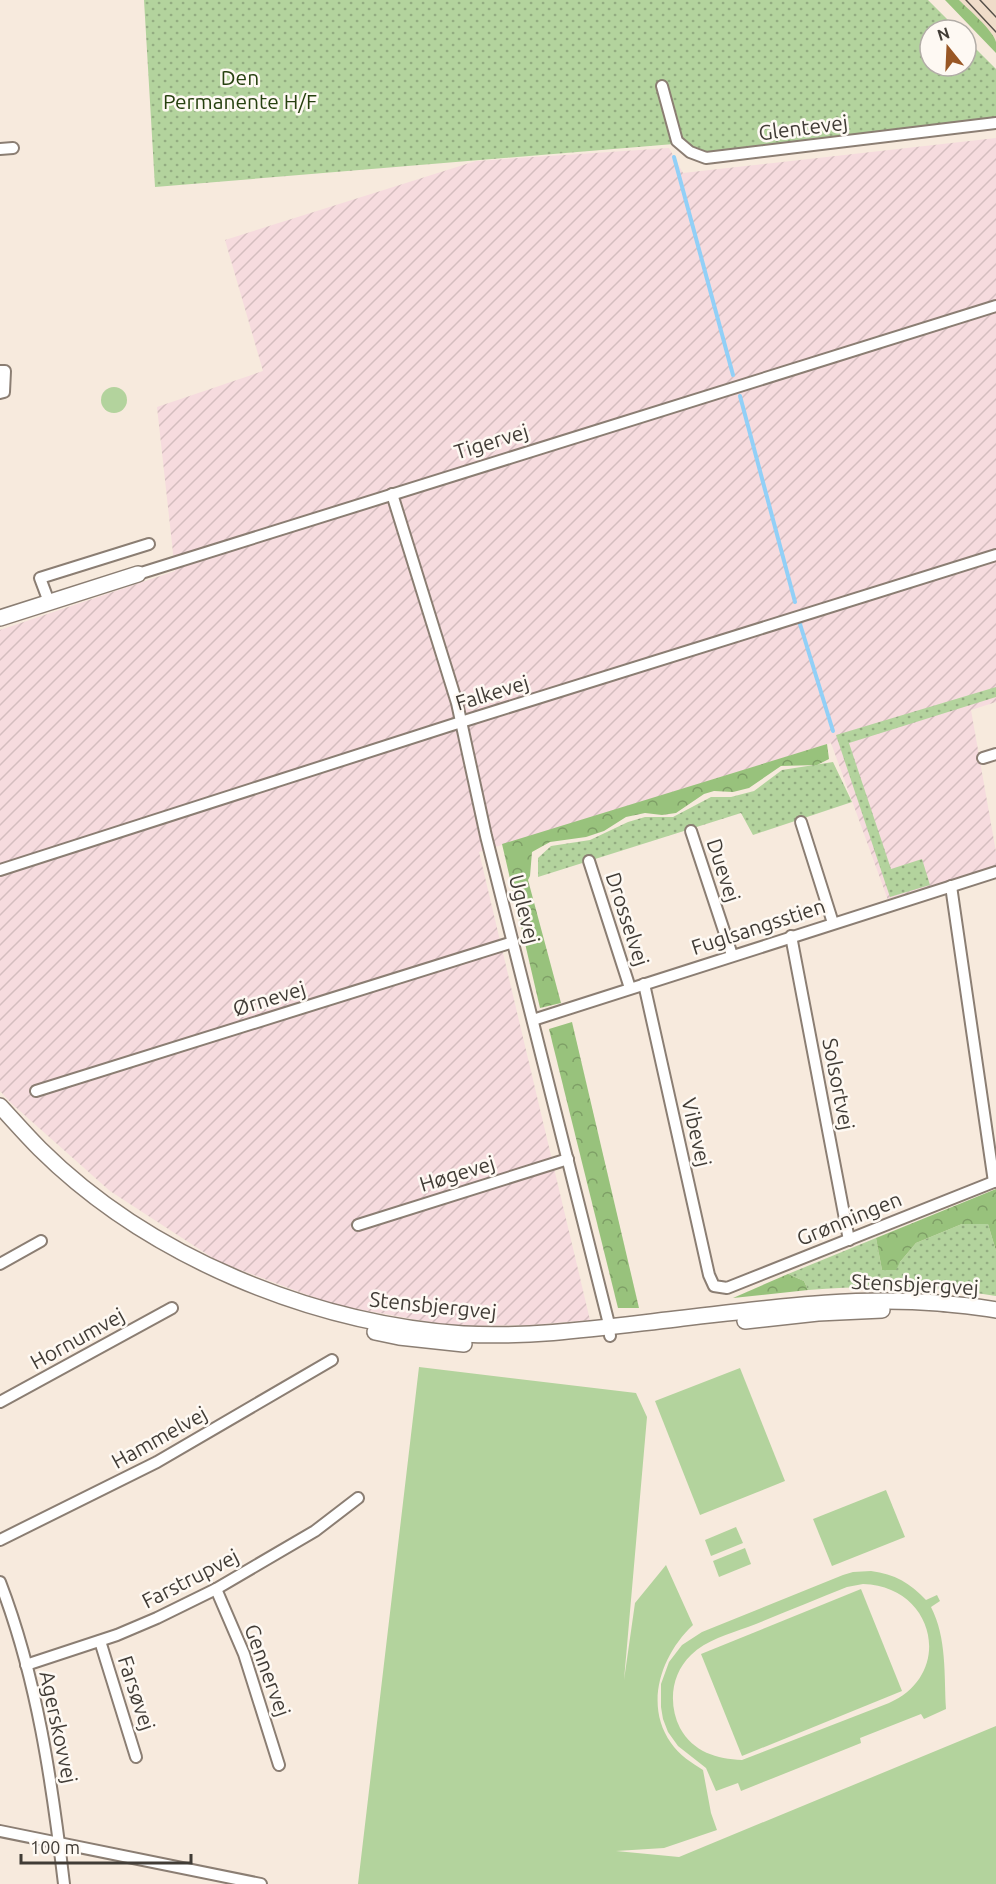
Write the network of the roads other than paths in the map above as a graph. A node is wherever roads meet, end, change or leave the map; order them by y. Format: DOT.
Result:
graph roads {
  1 [pos="662,86"];
  2 [pos="996,123"];
  3 [pos="13,148"];
  4 [pos="0,149"];
  5 [pos="996,306"];
  6 [pos="0,371"];
  7 [pos="0,393"];
  8 [pos="392,494"];
  9 [pos="149,544"];
  10 [pos="996,555"];
  11 [pos="138,574"];
  12 [pos="48,602"];
  13 [pos="0,618"];
  14 [pos="461,722"];
  15 [pos="996,754"];
  16 [pos="983,758"];
  17 [pos="801,822"];
  18 [pos="691,831"];
  19 [pos="589,861"];
  20 [pos="0,870"];
  21 [pos="996,872"];
  22 [pos="951,886"];
  23 [pos="833,923"];
  24 [pos="792,936"];
  25 [pos="513,942"];
  26 [pos="732,955"];
  27 [pos="644,984"];
  28 [pos="630,988"];
  29 [pos="533,1020"];
  30 [pos="36,1091"];
  31 [pos="0,1106"];
  32 [pos="0,1121"];
  33 [pos="568,1159"];
  34 [pos="995,1181"];
  35 [pos="358,1225"];
  36 [pos="849,1240"];
  37 [pos="41,1241"];
  38 [pos="0,1264"];
  39 [pos="716,1287"];
  40 [pos="172,1308"];
  41 [pos="996,1310"];
  42 [pos="996,1319"];
  43 [pos="610,1331"];
  44 [pos="332,1360"];
  45 [pos="0,1402"];
  46 [pos="358,1498"];
  47 [pos="0,1540"];
  48 [pos="0,1582"];
  49 [pos="216,1589"];
  50 [pos="5,1611"];
  51 [pos="100,1641"];
  52 [pos="26,1665"];
  53 [pos="136,1756"];
  54 [pos="279,1765"];
  55 [pos="0,1831"];
  56 [pos="59,1842"];
  57 [pos="64,1884"];
  58 [pos="261,1884"];
  1 -- 2 [label="street, Glentevej"];
  3 -- 4 [label="street"];
  5 -- 8 [label="street, Tigervej"];
  6 -- 7 [label="street"];
  8 -- 11 [label="street, Tigervej"];
  8 -- 14 [label="street, Uglevej"];
  9 -- 12 [label="street"];
  10 -- 14 [label="street, Falkevej"];
  11 -- 12 [label="street, Tigervej"];
  12 -- 13 [label="street, Tigervej"];
  14 -- 20 [label="street, Falkevej"];
  14 -- 25 [label="street, Uglevej"];
  15 -- 16 [label="street"];
  17 -- 23 [label="street"];
  18 -- 26 [label="street, Duevej"];
  19 -- 28 [label="street, Drosselvej"];
  21 -- 22 [label="street, Fuglsangsstien"];
  22 -- 23 [label="street, Fuglsangsstien"];
  22 -- 34 [label="street"];
  23 -- 24 [label="street, Fuglsangsstien"];
  24 -- 26 [label="street, Fuglsangsstien"];
  24 -- 36 [label="street, Solsortvej"];
  25 -- 29 [label="street, Uglevej"];
  25 -- 30 [label="street, Ørnevej"];
  26 -- 27 [label="street, Fuglsangsstien"];
  27 -- 28 [label="street, Fuglsangsstien"];
  27 -- 39 [label="street, Vibevej"];
  28 -- 29 [label="street, Fuglsangsstien"];
  29 -- 33 [label="street, Uglevej"];
  31 -- 43 [label="street, Stensbjergvej"];
  32 -- 43 [label="street, Stensbjergvej"];
  33 -- 35 [label="street, Høgevej"];
  33 -- 43 [label="street, Uglevej"];
  34 -- 36 [label="street, Grønningen"];
  36 -- 39 [label="street, Grønningen"];
  37 -- 38 [label="street"];
  40 -- 45 [label="street, Hornumvej"];
  41 -- 43 [label="street, Stensbjergvej"];
  42 -- 43 [label="street, Stensbjergvej"];
  44 -- 47 [label="street, Hammelvej"];
  46 -- 49 [label="street, Farstrupvej"];
  48 -- 50 [label="street, Agerskovvej"];
  49 -- 51 [label="street, Farstrupvej"];
  49 -- 54 [label="street, Gennervej"];
  50 -- 52 [label="street, Agerskovvej"];
  51 -- 52 [label="street, Farstrupvej"];
  51 -- 53 [label="street, Farsøvej"];
  52 -- 56 [label="street, Agerskovvej"];
  55 -- 56 [label="street"];
  56 -- 57 [label="street, Agerskovvej"];
  56 -- 58 [label="street"];
}
